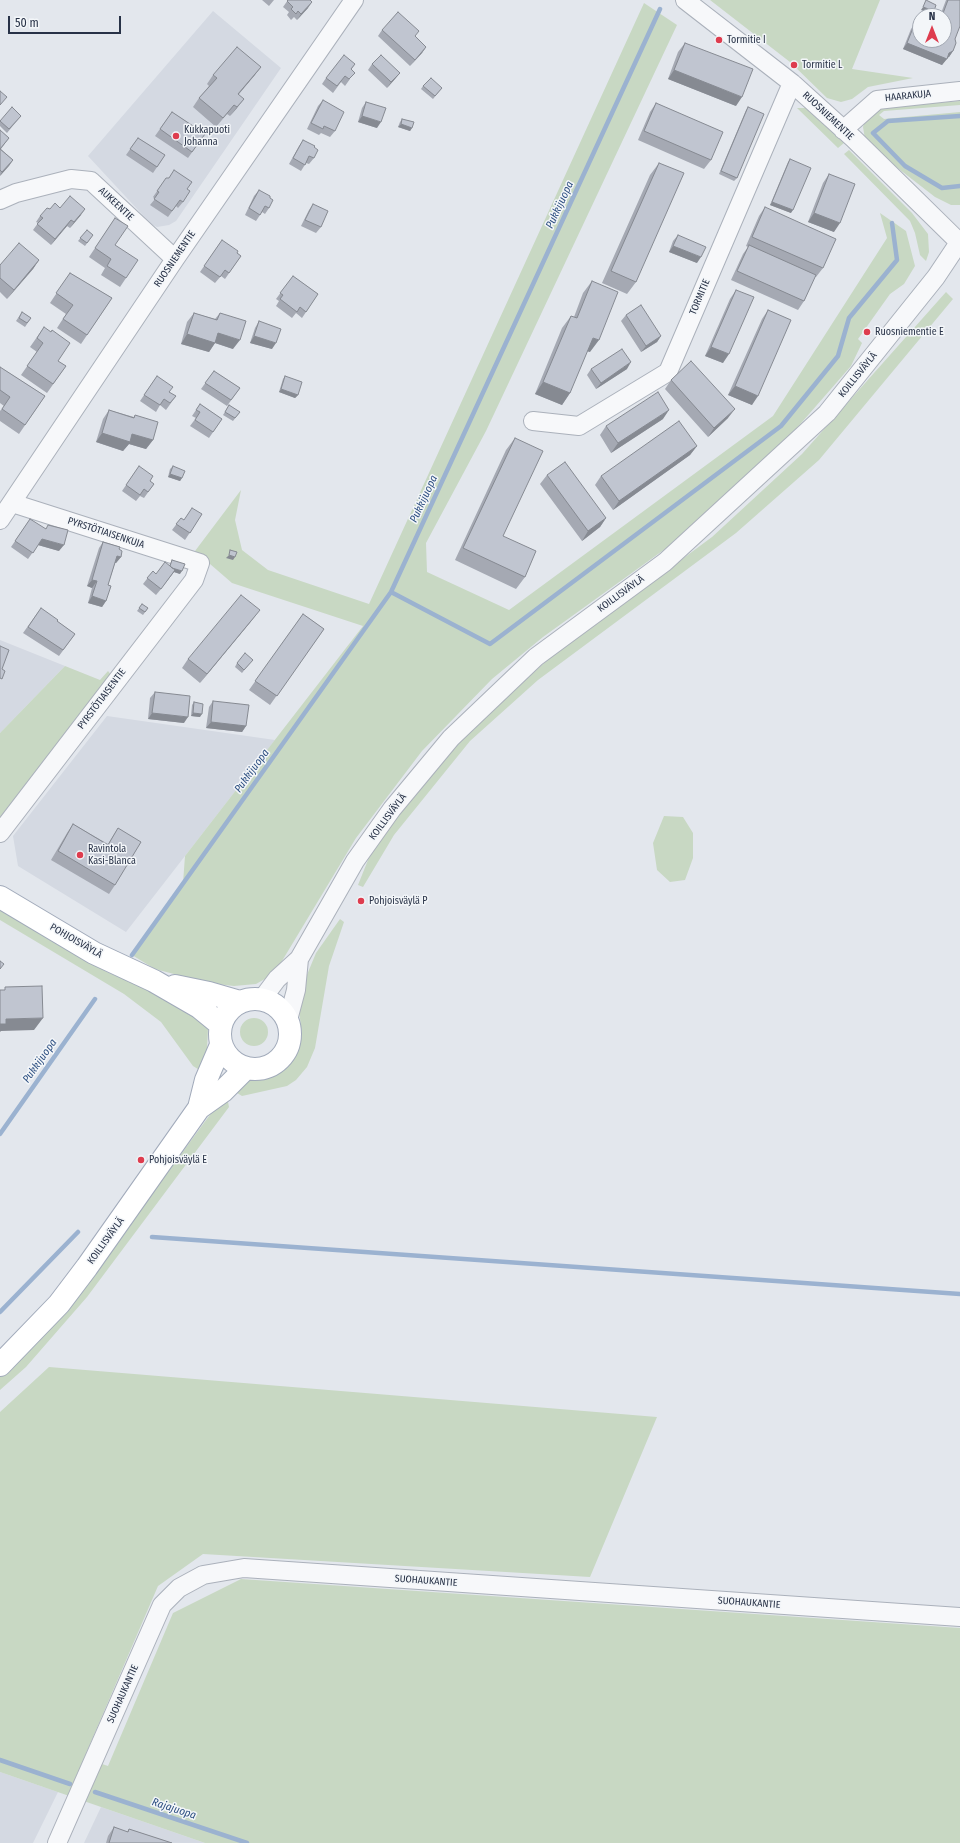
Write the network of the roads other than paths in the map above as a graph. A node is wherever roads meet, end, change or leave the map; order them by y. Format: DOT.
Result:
graph roads {
  1 [pos="354,0"];
  2 [pos="686,0"];
  3 [pos="792,83"];
  4 [pos="960,91"];
  5 [pos="844,130"];
  6 [pos="0,200"];
  7 [pos="960,241"];
  8 [pos="175,258"];
  9 [pos="533,421"];
  10 [pos="12,503"];
  11 [pos="0,520"];
  12 [pos="200,563"];
  13 [pos="0,833"];
  14 [pos="0,897"];
  15 [pos="300,959"];
  16 [pos="154,982"];
  17 [pos="262,999"];
  18 [pos="240,1002"];
  19 [pos="288,1020"];
  20 [pos="221,1035"];
  21 [pos="246,1068"];
  22 [pos="199,1108"];
  23 [pos="0,1365"];
  24 [pos="960,1617"];
  25 [pos="57,1843"];
  1 -- 8 [label="street, RUOSNIEMENTIE"];
  2 -- 3 [label="street, RUOSNIEMENTIE"];
  3 -- 5 [label="street, RUOSNIEMENTIE"];
  3 -- 9 [label="street, TORMITIE"];
  4 -- 5 [label="street, HAARAKUJA"];
  5 -- 7 [label="street, RUOSNIEMENTIE"];
  6 -- 8 [label="street, AUKEENTIE"];
  7 -- 15 [label="street, KOILLISVÄYLÄ"];
  8 -- 10 [label="street, RUOSNIEMENTIE"];
  10 -- 11 [label="street, RUOSNIEMENTIE"];
  10 -- 12 [label="street, PYRSTÖTIAISENKUJA"];
  12 -- 13 [label="street, PYRSTÖTIAISENTIE"];
  14 -- 16 [label="main road, POHJOISVÄYLÄ"];
  15 -- 17 [label="street, KOILLISVÄYLÄ"];
  15 -- 19 [label="street, KOILLISVÄYLÄ"];
  16 -- 18 [label="main road, POHJOISVÄYLÄ"];
  16 -- 20 [label="main road, POHJOISVÄYLÄ"];
  17 -- 18 [label="main road"];
  17 -- 19 [label="main road"];
  18 -- 20 [label="main road"];
  19 -- 21 [label="main road"];
  20 -- 21 [label="main road"];
  20 -- 22 [label="main road, KOILLISVÄYLÄ"];
  21 -- 22 [label="main road, KOILLISVÄYLÄ"];
  22 -- 23 [label="main road, KOILLISVÄYLÄ"];
  24 -- 25 [label="street, SUOHAUKANTIE"];
}
